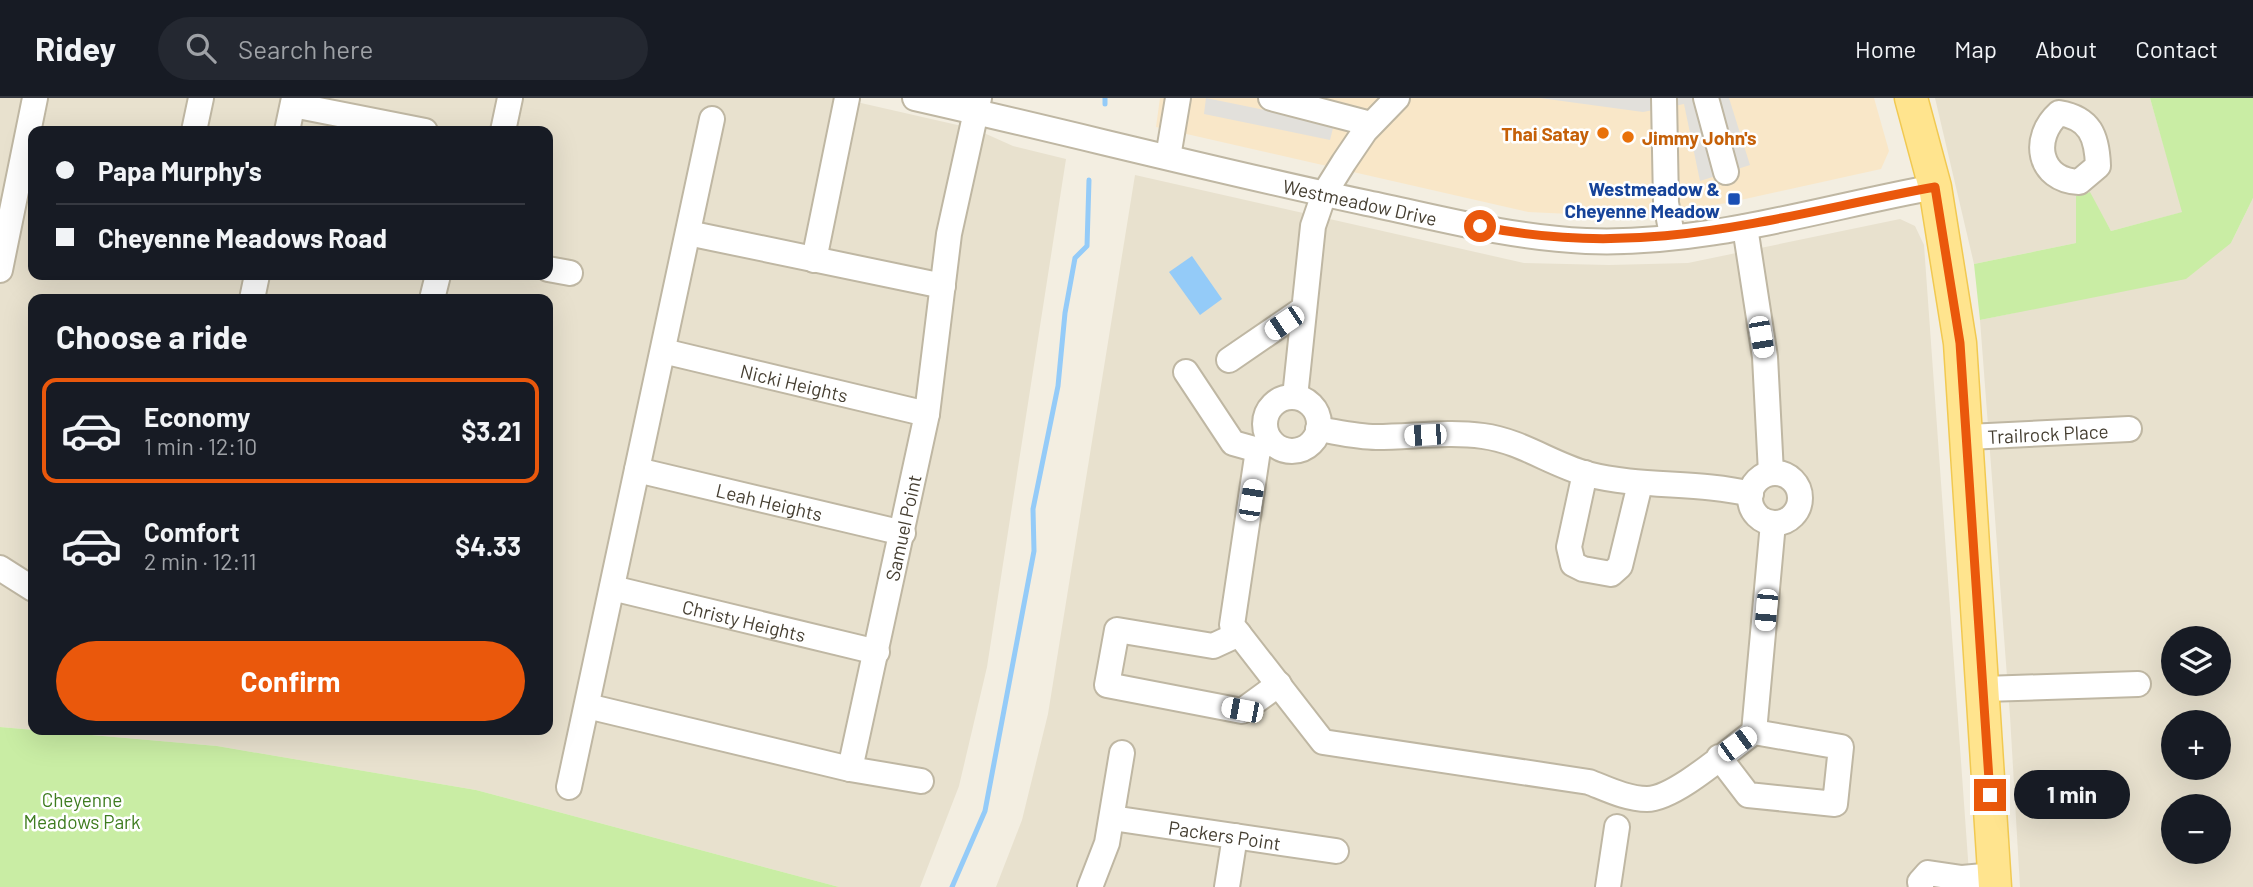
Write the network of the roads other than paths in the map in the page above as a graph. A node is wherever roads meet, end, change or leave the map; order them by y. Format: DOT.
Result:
graph roads {
  1 [pos="35,98"];
  2 [pos="201,98"];
  3 [pos="510,98"];
  4 [pos="847,98"];
  5 [pos="915,98"];
  6 [pos="1178,98"];
  7 [pos="1272,98"];
  8 [pos="1397,98"];
  9 [pos="1664,98"];
  10 [pos="1706,98"];
  11 [pos="1911,98"];
  12 [pos="293,101"];
  13 [pos="978,105"];
  14 [pos="712,119"];
  15 [pos="1371,124"];
  16 [pos="32,126"];
  17 [pos="195,126"];
  18 [pos="288,126"];
  19 [pos="403,126"];
  20 [pos="504,126"];
  21 [pos="1168,157"];
  22 [pos="1726,173"];
  23 [pos="27,175"];
  24 [pos="1935,187"];
  25 [pos="1324,194"];
  26 [pos="1745,227"];
  27 [pos="688,233"];
  28 [pos="1672,236"];
  29 [pos="814,260"];
  30 [pos="0,270"];
  31 [pos="943,286"];
  32 [pos="1303,310"];
  33 [pos="663,351"];
  34 [pos="1228,360"];
  35 [pos="1186,372"];
  36 [pos="1295,397"];
  37 [pos="927,414"];
  38 [pos="1318,429"];
  39 [pos="2129,429"];
  40 [pos="1968,437"];
  41 [pos="1264,446"];
  42 [pos="637,470"];
  43 [pos="1585,473"];
  44 [pos="1771,473"];
  45 [pos="1640,484"];
  46 [pos="1751,494"];
  47 [pos="1773,523"];
  48 [pos="903,533"];
  49 [pos="0,568"];
  50 [pos="28,586"];
  51 [pos="612,588"];
  52 [pos="1240,634"];
  53 [pos="877,652"];
  54 [pos="1279,684"];
  55 [pos="2138,684"];
  56 [pos="1984,689"];
  57 [pos="587,706"];
  58 [pos="1754,732"];
  59 [pos="1122,752"];
  60 [pos="1719,757"];
  61 [pos="850,769"];
  62 [pos="921,781"];
  63 [pos="569,787"];
  64 [pos="1112,818"];
  65 [pos="1618,827"];
  66 [pos="1235,836"];
  67 [pos="1336,851"];
  68 [pos="1995,881"];
  69 [pos="1090,887"];
  70 [pos="1227,887"];
  71 [pos="1608,887"];
  72 [pos="1921,887"];
  1 -- 16 [label="street"];
  2 -- 17 [label="street"];
  3 -- 20 [label="street"];
  4 -- 29 [label="street"];
  5 -- 13 [label="street, Westmeadow Drive"];
  6 -- 21 [label="street"];
  7 -- 15 [label="street"];
  8 -- 15 [label="street"];
  9 -- 28 [label="street"];
  10 -- 22 [label="street"];
  11 -- 24 [label="main road"];
  12 -- 18 [label="street"];
  12 -- 19 [label="street"];
  13 -- 21 [label="street, Westmeadow Drive"];
  13 -- 31 [label="street, Samuel Point"];
  14 -- 27 [label="street"];
  15 -- 25 [label="street"];
  21 -- 25 [label="street, Westmeadow Drive"];
  23 -- 30 [label="street"];
  24 -- 26 [label="street, Westmeadow Drive"];
  24 -- 40 [label="main road"];
  25 -- 28 [label="street, Westmeadow Drive"];
  25 -- 32 [label="street"];
  26 -- 28 [label="street, Westmeadow Drive"];
  26 -- 44 [label="street"];
  27 -- 29 [label="street"];
  27 -- 33 [label="street"];
  29 -- 31 [label="street"];
  31 -- 37 [label="street, Samuel Point"];
  32 -- 34 [label="street"];
  32 -- 36 [label="street"];
  33 -- 37 [label="street, Nicki Heights"];
  33 -- 42 [label="street"];
  35 -- 41 [label="street"];
  36 -- 38 [label="street"];
  36 -- 41 [label="street"];
  37 -- 48 [label="street, Samuel Point"];
  38 -- 41 [label="street"];
  38 -- 43 [label="street"];
  39 -- 40 [label="street, Trailrock Place"];
  40 -- 56 [label="main road"];
  41 -- 52 [label="street"];
  42 -- 48 [label="street, Leah Heights"];
  42 -- 51 [label="street"];
  43 -- 45 [label="street"];
  43 -- 45 [label="street"];
  44 -- 46 [label="street"];
  44 -- 47 [label="street"];
  45 -- 46 [label="street"];
  46 -- 47 [label="street"];
  47 -- 58 [label="street"];
  48 -- 53 [label="street, Samuel Point"];
  49 -- 50 [label="street"];
  51 -- 53 [label="street, Christy Heights"];
  51 -- 57 [label="street"];
  52 -- 54 [label="street"];
  52 -- 54 [label="street"];
  53 -- 61 [label="street, Samuel Point"];
  54 -- 60 [label="street"];
  55 -- 56 [label="street"];
  56 -- 68 [label="main road"];
  57 -- 61 [label="street"];
  57 -- 63 [label="street"];
  58 -- 60 [label="street"];
  58 -- 60 [label="street"];
  59 -- 64 [label="street"];
  61 -- 62 [label="street"];
  64 -- 66 [label="street, Packers Point"];
  64 -- 69 [label="street"];
  65 -- 71 [label="street"];
  66 -- 67 [label="street, Packers Point"];
  66 -- 70 [label="street"];
  68 -- 72 [label="street"];
}
